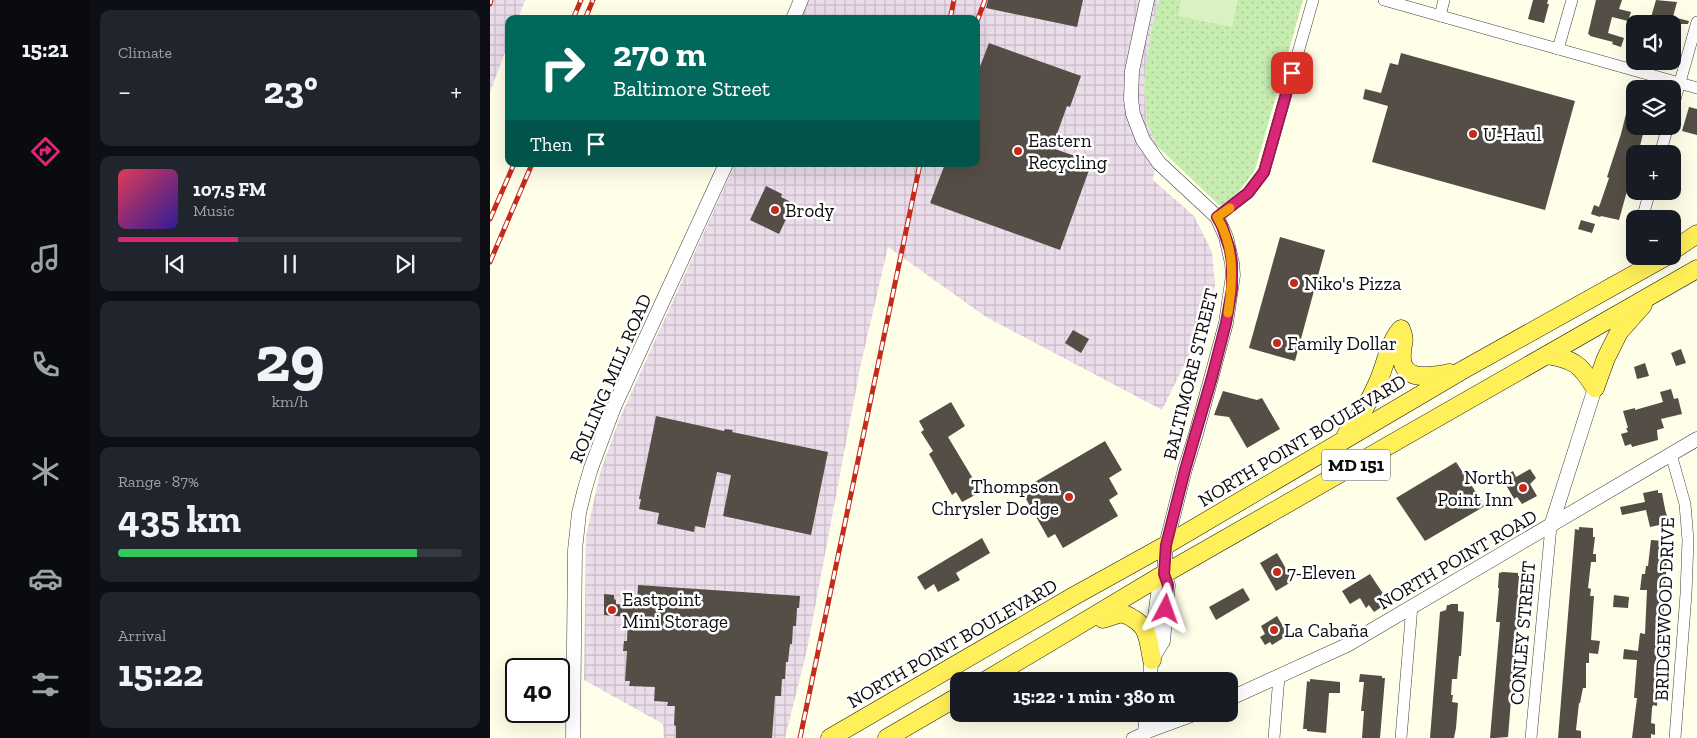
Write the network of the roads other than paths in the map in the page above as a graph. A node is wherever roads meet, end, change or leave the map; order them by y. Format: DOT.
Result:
graph roads {
  1 [pos="801,0"];
  2 [pos="1147,0"];
  3 [pos="1313,0"];
  4 [pos="1384,0"];
  5 [pos="1444,0"];
  6 [pos="1572,0"];
  7 [pos="795,15"];
  8 [pos="1440,16"];
  9 [pos="1697,22"];
  10 [pos="1558,50"];
  11 [pos="1666,80"];
  12 [pos="1681,80"];
  13 [pos="1681,84"];
  14 [pos="1697,88"];
  15 [pos="725,167"];
  16 [pos="1217,217"];
  17 [pos="1697,234"];
  18 [pos="1697,240"];
  19 [pos="1681,246"];
  20 [pos="1681,248"];
  21 [pos="1650,265"];
  22 [pos="1697,269"];
  23 [pos="1697,284"];
  24 [pos="1659,290"];
  25 [pos="1547,355"];
  26 [pos="1461,371"];
  27 [pos="1595,388"];
  28 [pos="1697,439"];
  29 [pos="1341,441"];
  30 [pos="1671,454"];
  31 [pos="1551,526"];
  32 [pos="1166,545"];
  33 [pos="1164,574"];
  34 [pos="1692,594"];
  35 [pos="1412,606"];
  36 [pos="1061,637"];
  37 [pos="1152,660"];
  38 [pos="1000,672"];
  39 [pos="1151,672"];
  40 [pos="1279,676"];
  41 [pos="1238,695"];
  42 [pos="950,701"];
  43 [pos="1146,722"];
  44 [pos="1175,722"];
  45 [pos="1145,735"];
  46 [pos="573,738"];
  47 [pos="830,738"];
  48 [pos="887,738"];
  49 [pos="1132,738"];
  50 [pos="1274,738"];
  51 [pos="1401,738"];
  52 [pos="1531,738"];
  53 [pos="1675,738"];
  1 -- 7 [label="street"];
  2 -- 16 [label="street"];
  3 -- 16 [label="street"];
  4 -- 8 [label="street"];
  5 -- 8 [label="street"];
  6 -- 10 [label="street"];
  8 -- 10 [label="street"];
  9 -- 12 [label="street"];
  10 -- 11 [label="street"];
  13 -- 14 [label="street"];
  15 -- 46 [label="street, ROLLING MILL ROAD"];
  16 -- 32 [label="street, BALTIMORE STREET"];
  17 -- 19 [label="main road"];
  18 -- 20 [label="main road"];
  21 -- 26 [label="main road, NORTH POINT BOULEVARD / MD 151"];
  22 -- 24 [label="main road, MD 151"];
  23 -- 24 [label="main road"];
  24 -- 25 [label="main road, MD 151"];
  24 -- 27 [label="main road"];
  25 -- 27 [label="main road"];
  25 -- 33 [label="main road, MD 151"];
  26 -- 29 [label="main road, NORTH POINT BOULEVARD / MD 151"];
  26 -- 29 [label="main road"];
  27 -- 31 [label="street, CONLEY STREET"];
  28 -- 30 [label="street, NORTH POINT ROAD"];
  29 -- 32 [label="main road, NORTH POINT BOULEVARD / MD 151"];
  30 -- 31 [label="street, NORTH POINT ROAD"];
  30 -- 34 [label="street, BRIDGEWOOD DRIVE"];
  31 -- 35 [label="street, NORTH POINT ROAD"];
  31 -- 52 [label="street, CONLEY STREET"];
  32 -- 33 [label="street, BALTIMORE STREET"];
  32 -- 47 [label="main road, NORTH POINT BOULEVARD / MD 151"];
  33 -- 36 [label="main road, MD 151"];
  33 -- 37 [label="street, BALTIMORE STREET"];
  34 -- 53 [label="street, BRIDGEWOOD DRIVE"];
  35 -- 40 [label="street, NORTH POINT ROAD"];
  35 -- 51 [label="street"];
  36 -- 37 [label="main road"];
  36 -- 38 [label="main road, MD 151"];
  37 -- 39 [label="street, BALTIMORE STREET"];
  40 -- 41 [label="street, NORTH POINT ROAD"];
  40 -- 50 [label="street"];
  42 -- 48 [label="main road"];
  43 -- 45 [label="street"];
  44 -- 45 [label="street"];
  45 -- 49 [label="street"];
}
